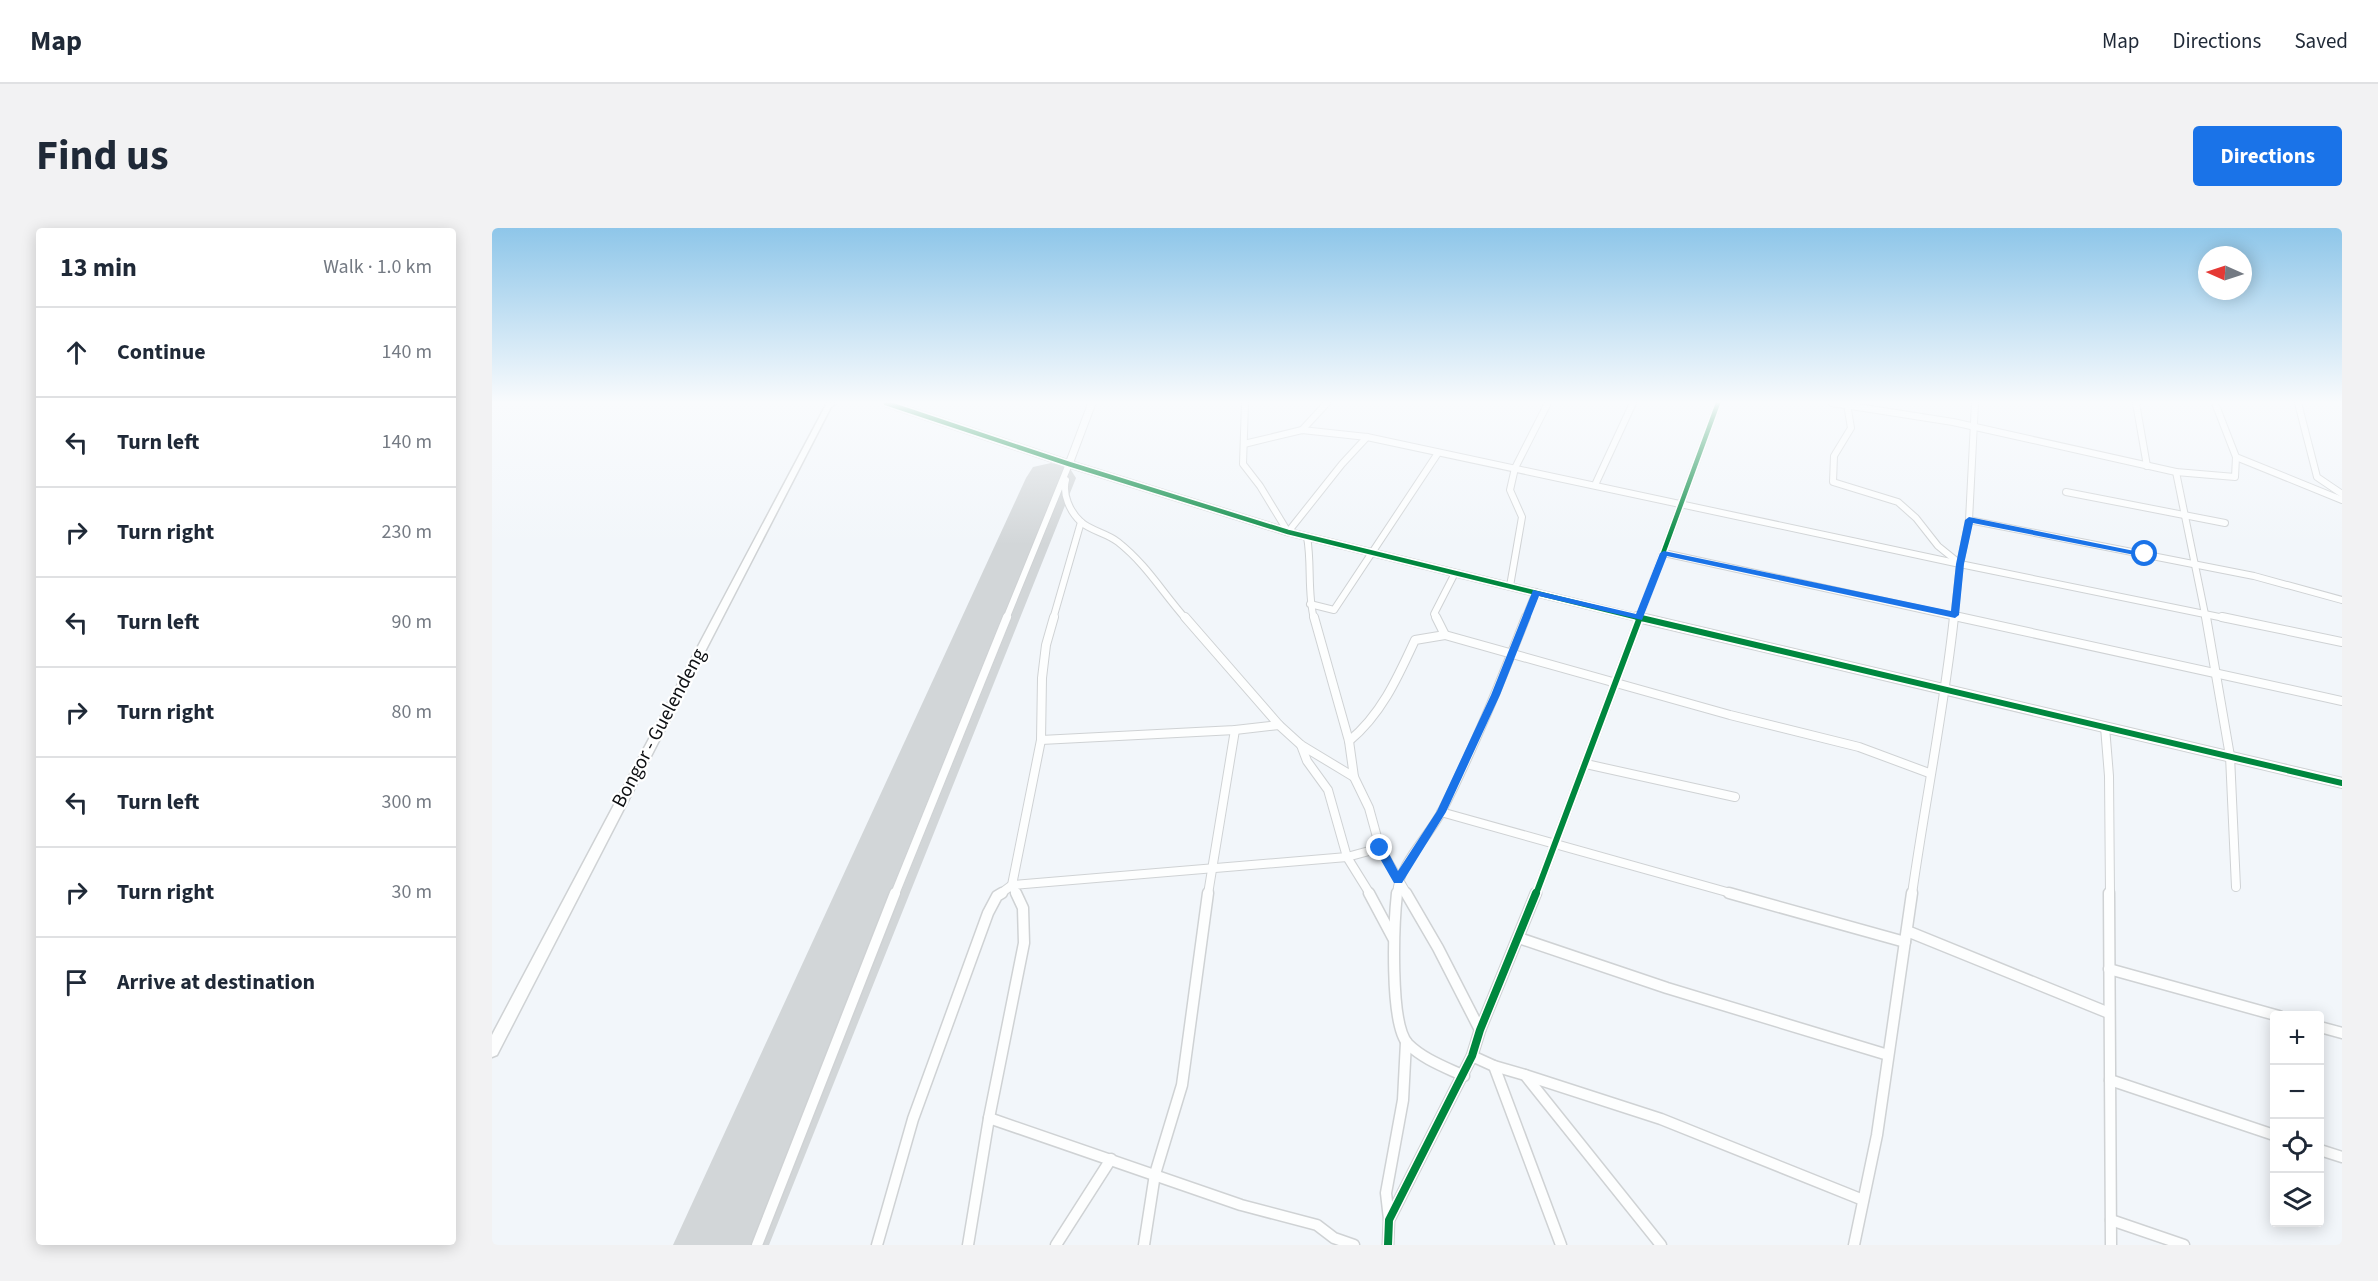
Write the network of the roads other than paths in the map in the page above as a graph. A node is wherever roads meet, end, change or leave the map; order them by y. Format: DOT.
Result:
graph roads {
  1 [pos="805,450"];
  2 [pos="1028,450"];
  3 [pos="1074,450"];
  4 [pos="1244,450"];
  5 [pos="1355,450"];
  6 [pos="1427,450"];
  7 [pos="1524,450"];
  8 [pos="1610,450"];
  9 [pos="1701,450"];
  10 [pos="1837,450"];
  11 [pos="1974,450"];
  12 [pos="2077,450"];
  13 [pos="2144,450"];
  14 [pos="2233,450"];
  15 [pos="2310,450"];
  16 [pos="1438,453"];
  17 [pos="2236,458"];
  18 [pos="1069,464"];
  19 [pos="2147,466"];
  20 [pos="1515,468"];
  21 [pos="2176,472"];
  22 [pos="1594,485"];
  23 [pos="2066,492"];
  24 [pos="2342,494"];
  25 [pos="2342,500"];
  26 [pos="1683,503"];
  27 [pos="2186,516"];
  28 [pos="1969,520"];
  29 [pos="1082,522"];
  30 [pos="2225,523"];
  31 [pos="1288,532"];
  32 [pos="1307,537"];
  33 [pos="1371,552"];
  34 [pos="1664,553"];
  35 [pos="1960,564"];
  36 [pos="2196,564"];
  37 [pos="1455,573"];
  38 [pos="1510,586"];
  39 [pos="1536,592"];
  40 [pos="2342,600"];
  41 [pos="1310,604"];
  42 [pos="2205,613"];
  43 [pos="1955,615"];
  44 [pos="1639,618"];
  45 [pos="1445,635"];
  46 [pos="2342,642"];
  47 [pos="1511,655"];
  48 [pos="2217,675"];
  49 [pos="1616,683"];
  50 [pos="1946,690"];
  51 [pos="2342,701"];
  52 [pos="1279,725"];
  53 [pos="2105,727"];
  54 [pos="1235,730"];
  55 [pos="1041,740"];
  56 [pos="1350,741"];
  57 [pos="1302,745"];
  58 [pos="2230,756"];
  59 [pos="1586,764"];
  60 [pos="1929,773"];
  61 [pos="1354,777"];
  62 [pos="2342,783"];
  63 [pos="1735,797"];
  64 [pos="1441,812"];
  65 [pos="1555,845"];
  66 [pos="1380,848"];
  67 [pos="1347,857"];
  68 [pos="1212,867"];
  69 [pos="1398,880"];
  70 [pos="1012,885"];
  71 [pos="2236,887"];
  72 [pos="1907,932"];
  73 [pos="1519,938"];
  74 [pos="1394,939"];
  75 [pos="1905,942"];
  76 [pos="2109,969"];
  77 [pos="2109,1013"];
  78 [pos="2270,1014"];
  79 [pos="2324,1028"];
  80 [pos="1480,1030"];
  81 [pos="2342,1033"];
  82 [pos="1406,1042"];
  83 [pos="492,1050"];
  84 [pos="1888,1055"];
  85 [pos="1472,1056"];
  86 [pos="1494,1066"];
  87 [pos="1525,1075"];
  88 [pos="1464,1076"];
  89 [pos="2110,1080"];
  90 [pos="989,1118"];
  91 [pos="2270,1134"];
  92 [pos="2324,1152"];
  93 [pos="2342,1157"];
  94 [pos="1111,1159"];
  95 [pos="1155,1174"];
  96 [pos="1863,1200"];
  97 [pos="1389,1220"];
  98 [pos="2111,1220"];
  99 [pos="757,1245"];
  100 [pos="877,1245"];
  101 [pos="968,1245"];
  102 [pos="1056,1245"];
  103 [pos="1144,1245"];
  104 [pos="1354,1245"];
  105 [pos="1388,1245"];
  106 [pos="1561,1245"];
  107 [pos="1661,1245"];
  108 [pos="1854,1245"];
  109 [pos="2111,1245"];
  110 [pos="2184,1245"];
  1 -- 83 [label="highway, Bongor - Guelendeng"];
  2 -- 18 [label="street"];
  3 -- 18 [label="street"];
  4 -- 31 [label="street"];
  5 -- 31 [label="street"];
  6 -- 16 [label="street"];
  7 -- 20 [label="street"];
  8 -- 22 [label="street"];
  9 -- 26 [label="street"];
  10 -- 35 [label="street"];
  11 -- 28 [label="street"];
  12 -- 19 [label="street"];
  13 -- 19 [label="street"];
  14 -- 17 [label="street"];
  15 -- 24 [label="street"];
  16 -- 20 [label="street"];
  16 -- 33 [label="street"];
  17 -- 21 [label="street"];
  17 -- 25 [label="street"];
  18 -- 29 [label="street"];
  18 -- 31 [label="street"];
  18 -- 99 [label="street"];
  19 -- 21 [label="street"];
  20 -- 22 [label="street"];
  20 -- 38 [label="street"];
  21 -- 27 [label="street"];
  22 -- 26 [label="street"];
  23 -- 27 [label="street"];
  26 -- 34 [label="street"];
  26 -- 35 [label="street"];
  27 -- 30 [label="street"];
  27 -- 36 [label="street"];
  28 -- 35 [label="street"];
  28 -- 36 [label="street"];
  29 -- 52 [label="street"];
  29 -- 55 [label="street"];
  31 -- 32 [label="street"];
  32 -- 33 [label="street"];
  32 -- 41 [label="street"];
  33 -- 37 [label="street"];
  33 -- 41 [label="street"];
  34 -- 43 [label="street"];
  34 -- 44 [label="street"];
  35 -- 42 [label="street"];
  35 -- 43 [label="street"];
  36 -- 40 [label="street"];
  36 -- 42 [label="street"];
  37 -- 38 [label="street"];
  37 -- 45 [label="street"];
  38 -- 39 [label="street"];
  39 -- 44 [label="street"];
  39 -- 47 [label="street"];
  41 -- 56 [label="street"];
  42 -- 46 [label="street"];
  42 -- 48 [label="street"];
  43 -- 48 [label="street"];
  43 -- 50 [label="street"];
  44 -- 49 [label="street"];
  44 -- 50 [label="street"];
  45 -- 47 [label="street"];
  45 -- 56 [label="street"];
  47 -- 49 [label="street"];
  47 -- 64 [label="street"];
  48 -- 51 [label="street"];
  48 -- 58 [label="street"];
  49 -- 59 [label="street"];
  49 -- 60 [label="street"];
  50 -- 53 [label="street"];
  50 -- 60 [label="street"];
  52 -- 54 [label="street"];
  52 -- 57 [label="street"];
  53 -- 58 [label="street"];
  53 -- 76 [label="street"];
  54 -- 55 [label="street"];
  54 -- 68 [label="street"];
  55 -- 70 [label="street"];
  56 -- 61 [label="street"];
  57 -- 61 [label="street"];
  57 -- 67 [label="street"];
  58 -- 62 [label="street"];
  58 -- 71 [label="street"];
  59 -- 63 [label="street"];
  59 -- 65 [label="street"];
  60 -- 72 [label="street"];
  61 -- 66 [label="street"];
  64 -- 65 [label="street"];
  64 -- 69 [label="street"];
  65 -- 73 [label="street"];
  65 -- 75 [label="street"];
  66 -- 67 [label="street"];
  66 -- 69 [label="street"];
  67 -- 68 [label="street"];
  67 -- 74 [label="street"];
  68 -- 70 [label="street"];
  68 -- 95 [label="street"];
  69 -- 74 [label="street"];
  69 -- 80 [label="street"];
  70 -- 90 [label="street"];
  70 -- 100 [label="street"];
  72 -- 75 [label="street"];
  72 -- 77 [label="street"];
  73 -- 80 [label="street"];
  73 -- 84 [label="street"];
  74 -- 82 [label="street"];
  75 -- 84 [label="street"];
  76 -- 77 [label="street"];
  76 -- 78 [label="street"];
  77 -- 89 [label="street"];
  79 -- 81 [label="street"];
  80 -- 85 [label="street"];
  82 -- 88 [label="street"];
  82 -- 97 [label="street"];
  84 -- 96 [label="street"];
  85 -- 86 [label="street"];
  85 -- 88 [label="street"];
  86 -- 87 [label="street"];
  86 -- 106 [label="street"];
  87 -- 96 [label="street"];
  87 -- 107 [label="street"];
  88 -- 97 [label="street"];
  89 -- 91 [label="street"];
  89 -- 98 [label="street"];
  90 -- 94 [label="street"];
  90 -- 101 [label="street"];
  92 -- 93 [label="street"];
  94 -- 95 [label="street"];
  94 -- 102 [label="street"];
  95 -- 103 [label="street"];
  95 -- 104 [label="street"];
  96 -- 108 [label="street"];
  97 -- 105 [label="street"];
  98 -- 109 [label="street"];
  98 -- 110 [label="street"];
}
